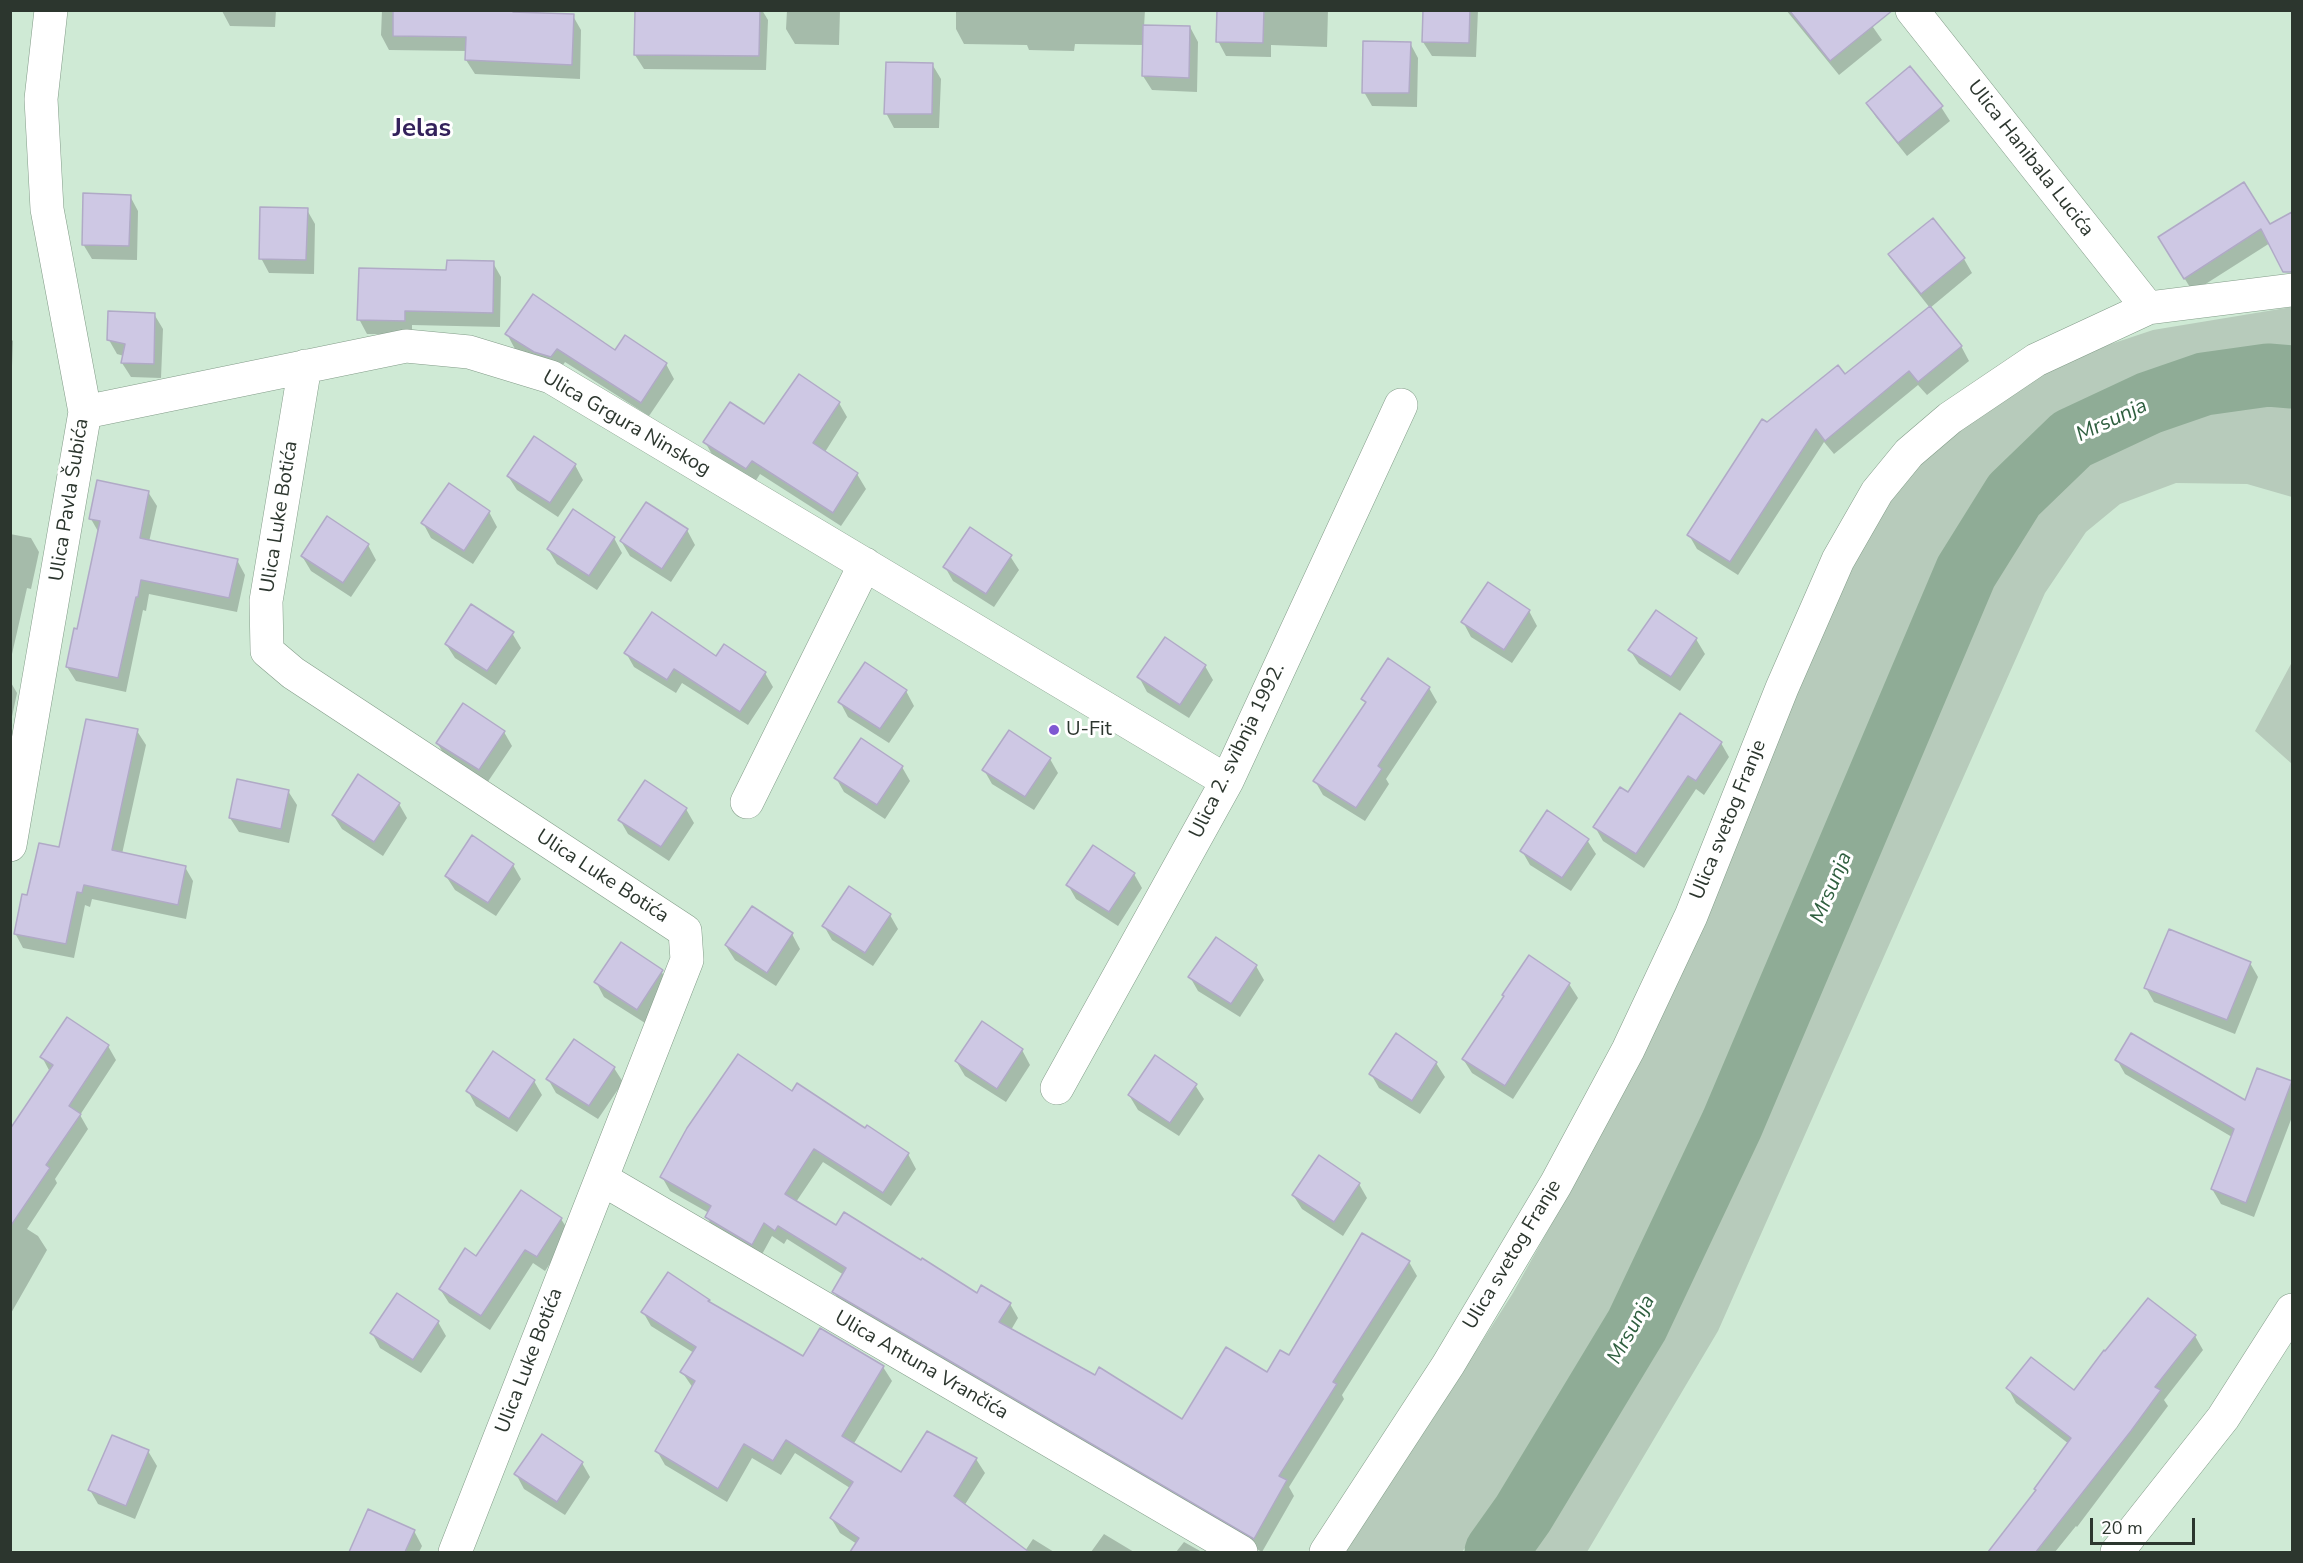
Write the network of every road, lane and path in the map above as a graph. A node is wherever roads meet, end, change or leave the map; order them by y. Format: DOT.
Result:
graph roads {
  1 [pos="51,10"];
  2 [pos="1912,10"];
  3 [pos="2292,290"];
  4 [pos="2148,308"];
  5 [pos="305,366"];
  6 [pos="1401,405"];
  7 [pos="85,412"];
  8 [pos="865,564"];
  9 [pos="1227,781"];
  10 [pos="747,802"];
  11 [pos="10,845"];
  12 [pos="1057,1088"];
  13 [pos="602,1179"];
  14 [pos="2292,1310"];
  15 [pos="454,1552"];
  16 [pos="1241,1552"];
  17 [pos="1326,1552"];
  18 [pos="2117,1552"];
  1 -- 7 [label="street, Ulica Pavla Šubića"];
  2 -- 4 [label="street, Ulica Hanibala Lucića"];
  3 -- 4 [label="street, Ulica svetog Franje"];
  4 -- 17 [label="street, Ulica svetog Franje"];
  5 -- 7 [label="street, Ulica Grgura Ninskog"];
  5 -- 8 [label="street, Ulica Grgura Ninskog"];
  5 -- 13 [label="street, Ulica Luke Botića"];
  6 -- 9 [label="street, Ulica 2. svibnja 1992."];
  7 -- 11 [label="street, Ulica Pavla Šubića"];
  8 -- 9 [label="street, Ulica Grgura Ninskog"];
  8 -- 10 [label="street"];
  9 -- 12 [label="street, Ulica 2. svibnja 1992."];
  13 -- 15 [label="street, Ulica Luke Botića"];
  13 -- 16 [label="street, Ulica Antuna Vrančića"];
  14 -- 18 [label="street"];
}
